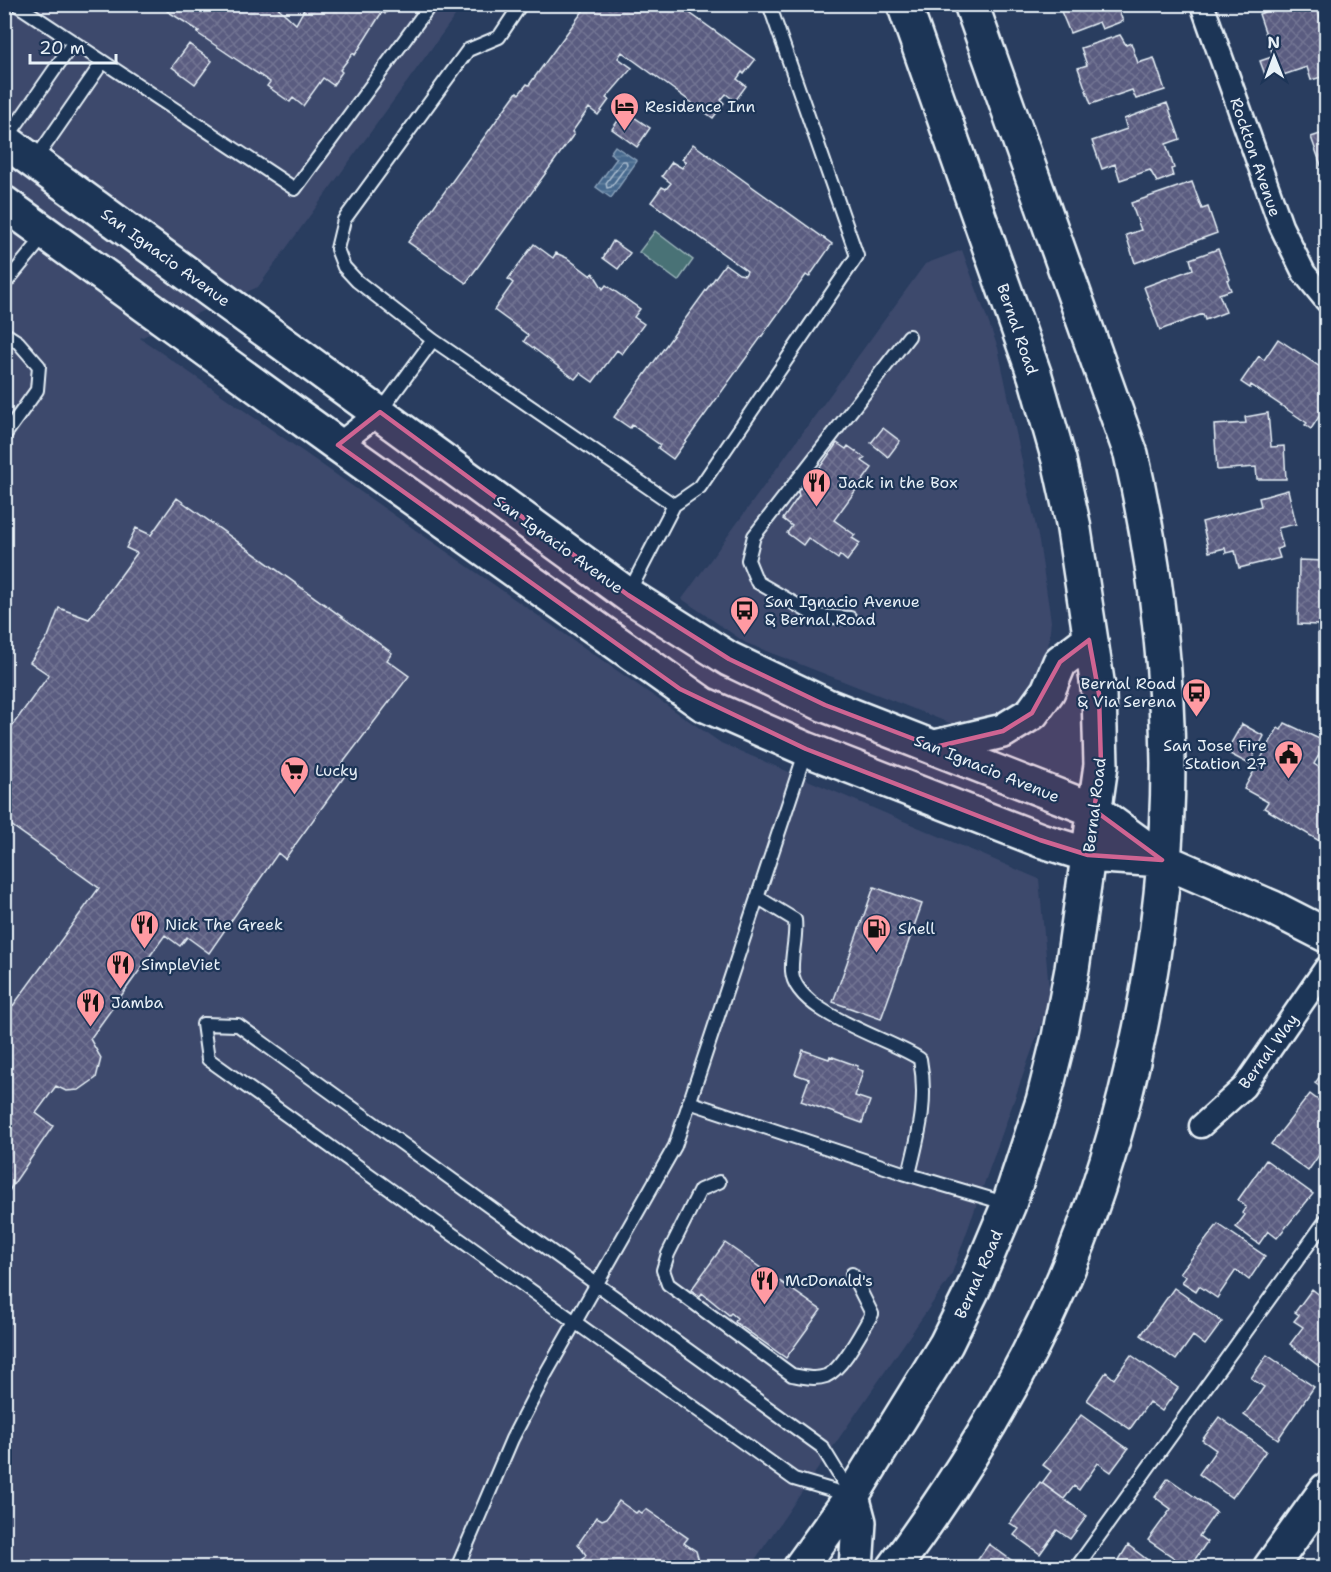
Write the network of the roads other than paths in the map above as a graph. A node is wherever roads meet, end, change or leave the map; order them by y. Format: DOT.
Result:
graph roads {
  1 [pos="16,4"];
  2 [pos="432,4"];
  3 [pos="521,4"];
  4 [pos="770,4"];
  5 [pos="904,4"];
  6 [pos="971,4"];
  7 [pos="1202,4"];
  8 [pos="73,43"];
  9 [pos="102,63"];
  10 [pos="5,140"];
  11 [pos="34,161"];
  12 [pos="4,202"];
  13 [pos="47,233"];
  14 [pos="4,285"];
  15 [pos="1326,300"];
  16 [pos="4,333"];
  17 [pos="909,336"];
  18 [pos="433,340"];
  19 [pos="380,412"];
  20 [pos="4,436"];
  21 [pos="338,445"];
  22 [pos="674,505"];
  23 [pos="628,595"];
  24 [pos="850,618"];
  25 [pos="1089,640"];
  26 [pos="935,747"];
  27 [pos="806,749"];
  28 [pos="1094,810"];
  29 [pos="1088,855"];
  30 [pos="1162,860"];
  31 [pos="757,897"];
  32 [pos="1326,935"];
  33 [pos="1326,968"];
  34 [pos="689,1102"];
  35 [pos="1201,1126"];
  36 [pos="909,1174"];
  37 [pos="719,1182"];
  38 [pos="1009,1204"];
  39 [pos="1326,1220"];
  40 [pos="852,1274"];
  41 [pos="598,1285"];
  42 [pos="575,1322"];
  43 [pos="1326,1490"];
  44 [pos="852,1496"];
  45 [pos="457,1568"];
  46 [pos="800,1568"];
  47 [pos="856,1568"];
  48 [pos="894,1568"];
  49 [pos="1076,1568"];
  50 [pos="1270,1568"];
  1 -- 8 [label="lane"];
  2 -- 9 [label="lane"];
  3 -- 18 [label="lane"];
  4 -- 22 [label="lane"];
  5 -- 25 [label="main road, Bernal Road"];
  6 -- 30 [label="main road"];
  7 -- 15 [label="street, Rockton Avenue"];
  8 -- 9 [label="lane"];
  8 -- 10 [label="lane"];
  9 -- 11 [label="lane"];
  10 -- 11 [label="main road, San Ignacio Avenue"];
  11 -- 19 [label="main road, San Ignacio Avenue"];
  12 -- 13 [label="main road, San Ignacio Avenue"];
  13 -- 14 [label="lane"];
  13 -- 21 [label="main road, San Ignacio Avenue"];
  16 -- 20 [label="lane"];
  17 -- 24 [label="lane"];
  18 -- 19 [label="lane"];
  18 -- 22 [label="lane"];
  19 -- 21 [label="street"];
  19 -- 23 [label="main road, San Ignacio Avenue"];
  21 -- 27 [label="main road, San Ignacio Avenue"];
  22 -- 23 [label="lane"];
  23 -- 26 [label="main road, San Ignacio Avenue"];
  25 -- 26 [label="main road"];
  25 -- 28 [label="main road, Bernal Road"];
  26 -- 28 [label="main road, San Ignacio Avenue"];
  27 -- 29 [label="main road, San Ignacio Avenue"];
  27 -- 31 [label="lane"];
  28 -- 29 [label="main road, Bernal Road"];
  28 -- 30 [label="main road, San Ignacio Avenue"];
  29 -- 30 [label="main road, San Ignacio Avenue"];
  29 -- 38 [label="main road, Bernal Road"];
  30 -- 32 [label="main road, San Ignacio Avenue"];
  30 -- 48 [label="main road"];
  31 -- 34 [label="lane"];
  31 -- 36 [label="lane"];
  33 -- 35 [label="street, Bernal Way"];
  34 -- 36 [label="lane"];
  34 -- 41 [label="lane"];
  36 -- 38 [label="lane"];
  37 -- 40 [label="lane"];
  38 -- 44 [label="main road, Bernal Road"];
  39 -- 49 [label="lane"];
  41 -- 42 [label="lane"];
  41 -- 42 [label="lane"];
  41 -- 44 [label="lane"];
  42 -- 44 [label="lane"];
  42 -- 45 [label="lane"];
  43 -- 50 [label="main road"];
  44 -- 46 [label="main road, Bernal Road"];
  44 -- 47 [label="main road"];
}
